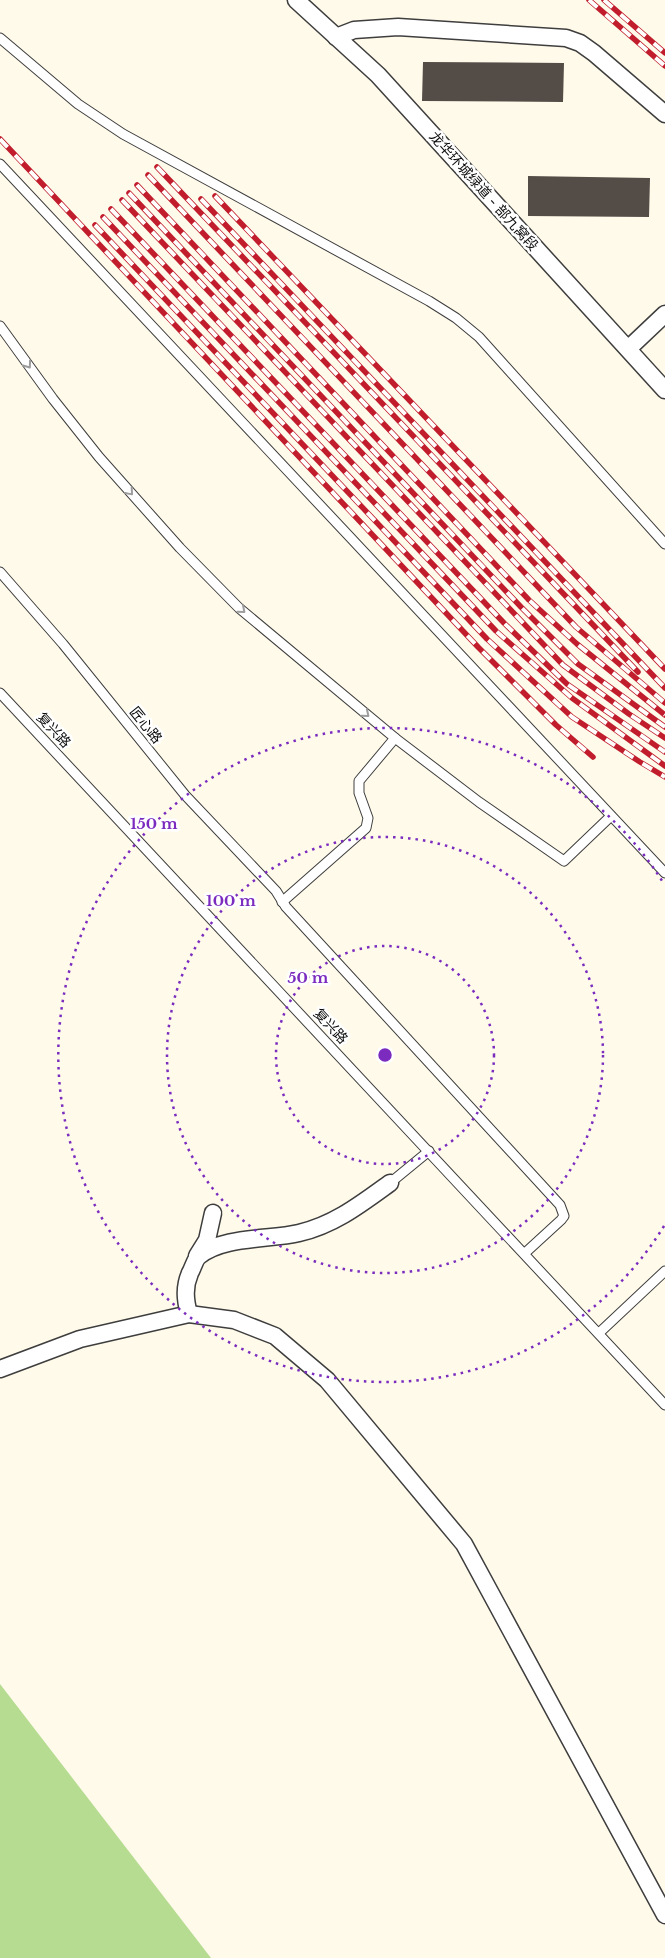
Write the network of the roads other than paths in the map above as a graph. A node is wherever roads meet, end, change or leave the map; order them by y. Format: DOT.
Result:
graph roads {
  1 [pos="296,0"];
  2 [pos="336,36"];
  3 [pos="0,38"];
  4 [pos="665,114"];
  5 [pos="0,164"];
  6 [pos="662,323"];
  7 [pos="0,326"];
  8 [pos="628,349"];
  9 [pos="665,390"];
  10 [pos="665,544"];
  11 [pos="0,572"];
  12 [pos="0,693"];
  13 [pos="395,738"];
  14 [pos="611,816"];
  15 [pos="665,873"];
  16 [pos="282,902"];
  17 [pos="429,1151"];
  18 [pos="390,1183"];
  19 [pos="213,1213"];
  20 [pos="522,1250"];
  21 [pos="197,1256"];
  22 [pos="665,1272"];
  23 [pos="190,1314"];
  24 [pos="598,1333"];
  25 [pos="0,1369"];
  26 [pos="665,1405"];
  27 [pos="665,1914"];
  1 -- 2 [label="street, 龙华环城绿道 - 部九窝段"];
  2 -- 4 [label="street"];
  2 -- 8 [label="street, 龙华环城绿道 - 部九窝段"];
  3 -- 10 [label="lane"];
  5 -- 14 [label="lane"];
  6 -- 8 [label="street"];
  7 -- 13 [label="lane, one-way"];
  8 -- 9 [label="street, 龙华环城绿道 - 部九窝段"];
  11 -- 16 [label="lane, 匠心路"];
  12 -- 17 [label="lane, 复兴路"];
  13 -- 14 [label="lane"];
  13 -- 16 [label="lane"];
  14 -- 15 [label="lane"];
  16 -- 20 [label="lane, 匠心路"];
  17 -- 18 [label="lane"];
  17 -- 20 [label="lane, 复兴路"];
  18 -- 21 [label="street"];
  19 -- 21 [label="street"];
  20 -- 24 [label="lane, 复兴路"];
  21 -- 23 [label="street"];
  22 -- 24 [label="lane"];
  23 -- 25 [label="street"];
  23 -- 27 [label="street"];
  24 -- 26 [label="lane, 复兴路"];
}
